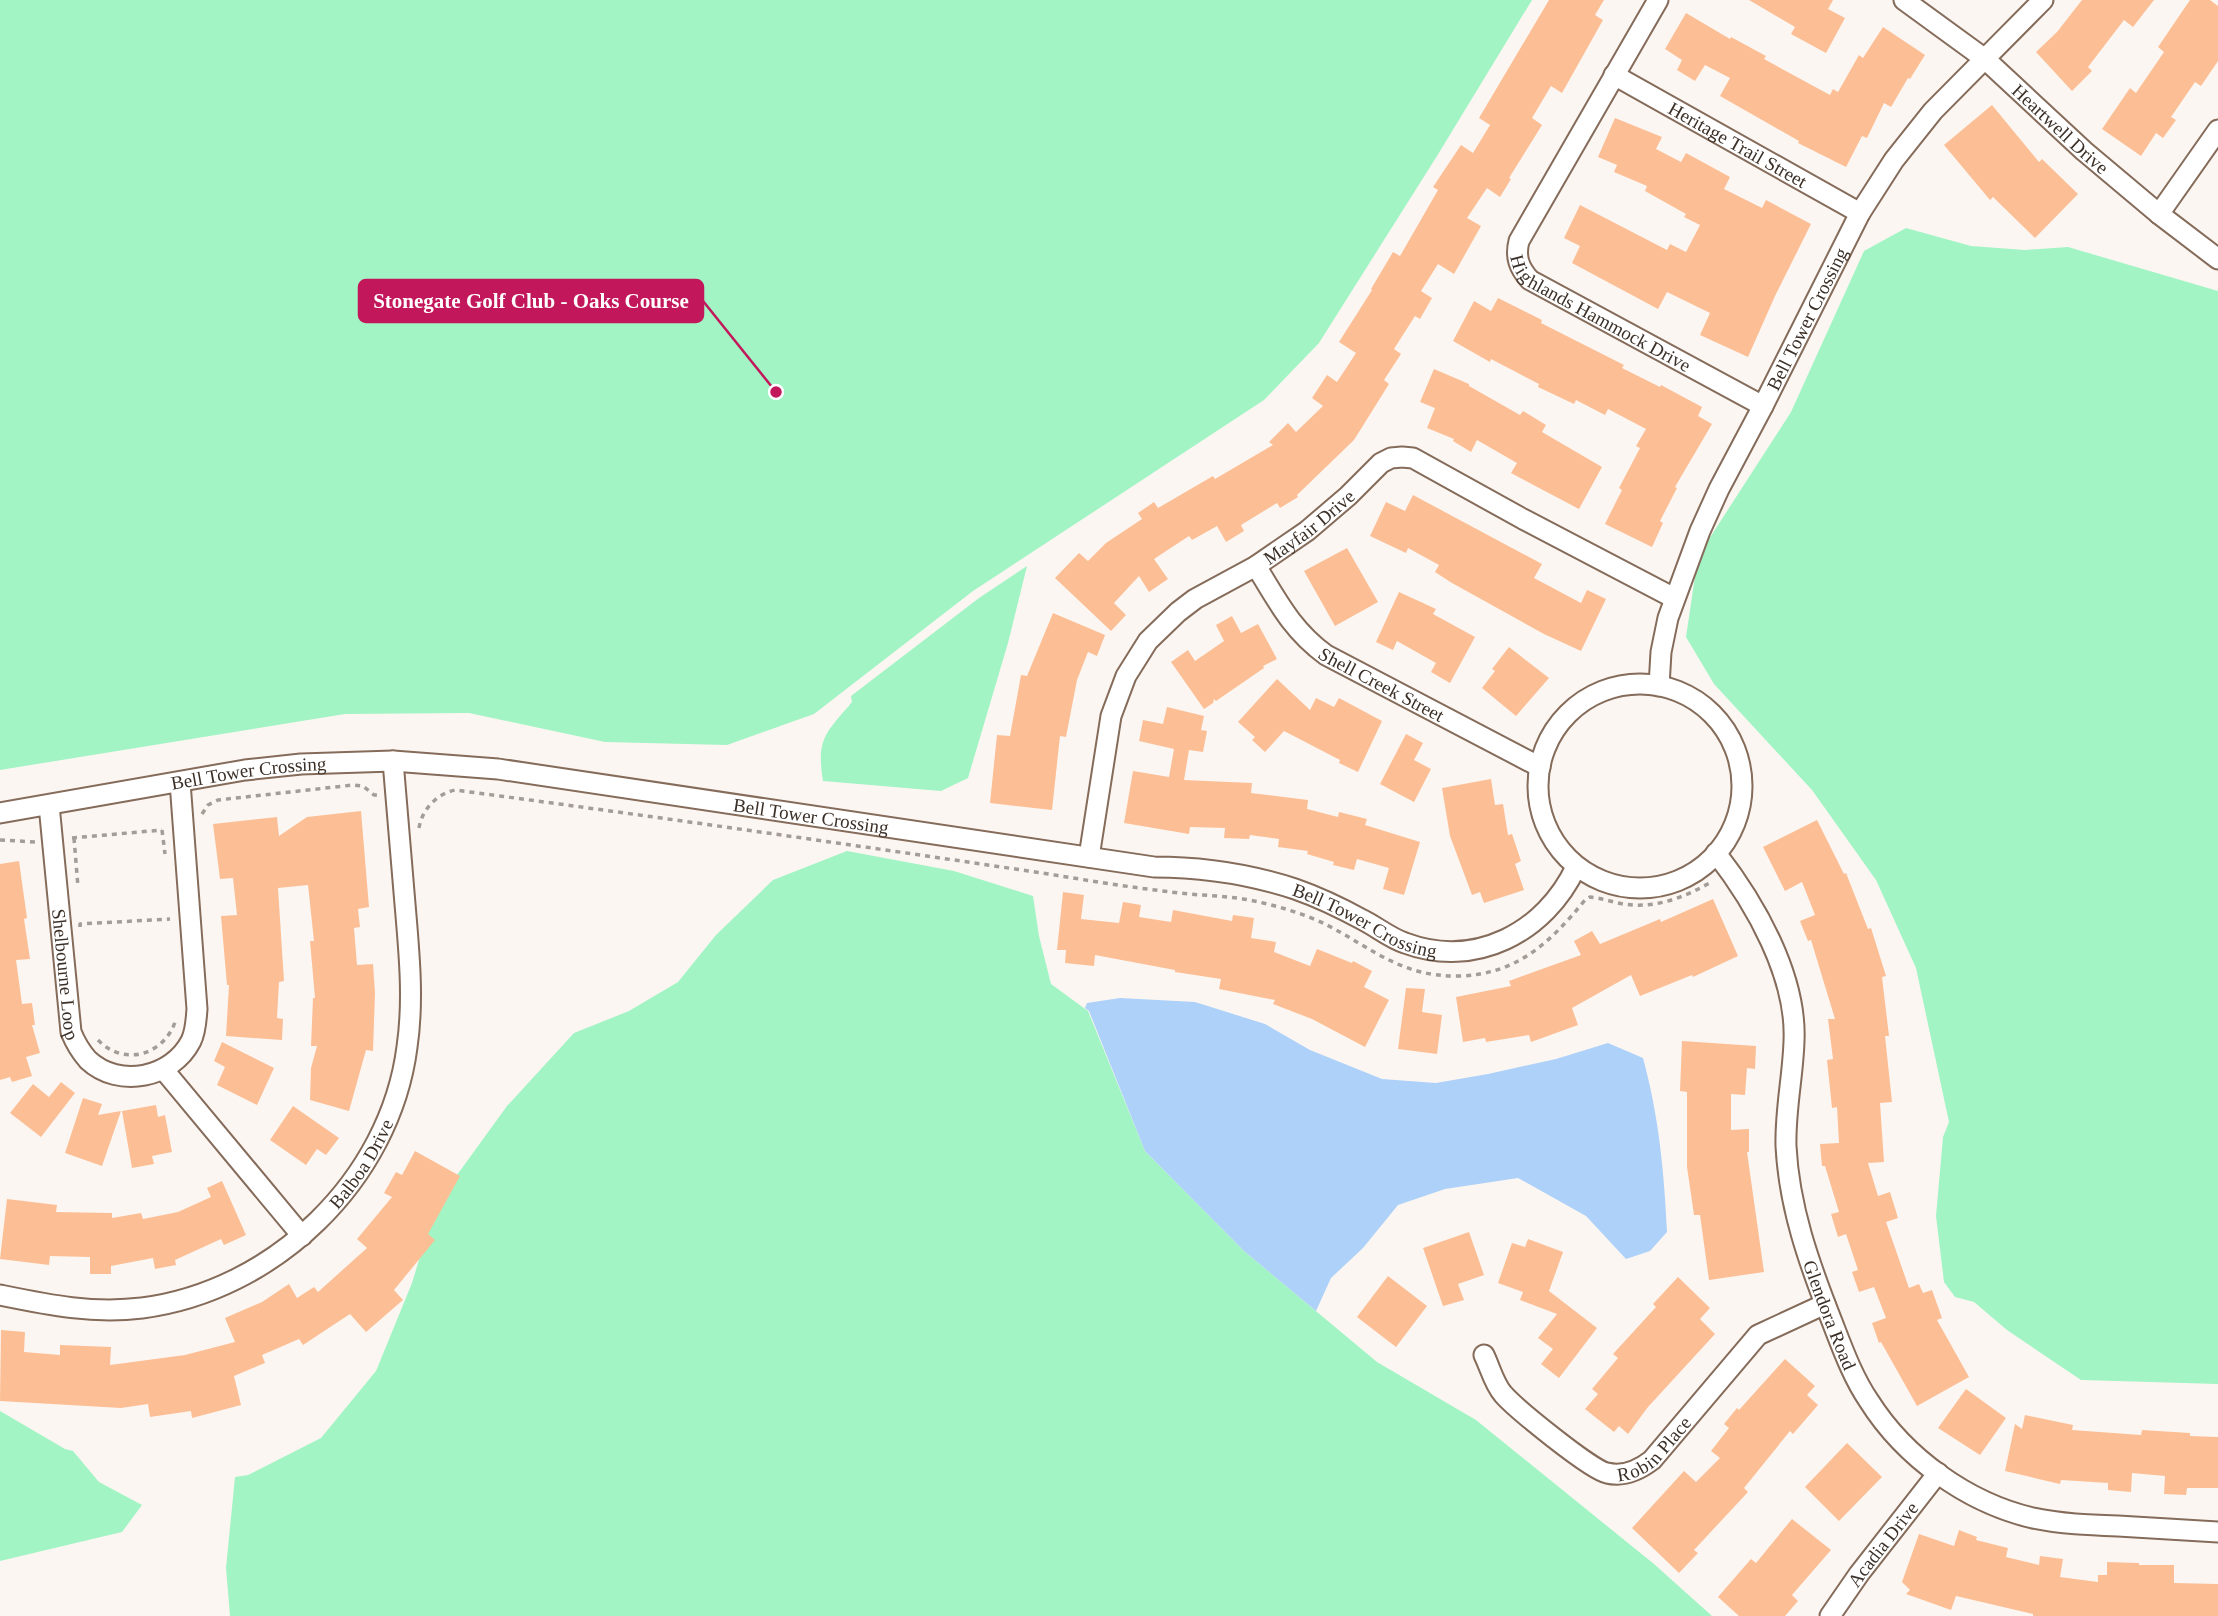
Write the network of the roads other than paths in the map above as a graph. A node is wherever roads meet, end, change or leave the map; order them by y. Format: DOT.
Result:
graph roads {
  1 [pos="1658,0"];
  2 [pos="1904,0"];
  3 [pos="2043,0"];
  4 [pos="1985,60"];
  5 [pos="1614,75"];
  6 [pos="2218,130"];
  7 [pos="1860,213"];
  8 [pos="2159,214"];
  9 [pos="2218,259"];
  10 [pos="1763,406"];
  11 [pos="1256,566"];
  12 [pos="1674,598"];
  13 [pos="1659,686"];
  14 [pos="393,761"];
  15 [pos="1540,767"];
  16 [pos="180,782"];
  17 [pos="49,805"];
  18 [pos="0,813"];
  19 [pos="1716,853"];
  20 [pos="1089,857"];
  21 [pos="1576,867"];
  22 [pos="163,1069"];
  23 [pos="302,1236"];
  24 [pos="0,1295"];
  25 [pos="1825,1304"];
  26 [pos="1484,1355"];
  27 [pos="1938,1473"];
  28 [pos="2218,1532"];
  29 [pos="1830,1616"];
  1 -- 5 [label="street, Highlands Hammock Drive"];
  2 -- 4 [label="street, Heartwell Drive"];
  3 -- 4 [label="street, Bell Tower Crossing"];
  4 -- 7 [label="street, Bell Tower Crossing"];
  4 -- 8 [label="street, Heartwell Drive"];
  5 -- 7 [label="street, Heritage Trail Street"];
  5 -- 10 [label="street, Highlands Hammock Drive"];
  6 -- 8 [label="street"];
  7 -- 10 [label="street, Bell Tower Crossing"];
  8 -- 9 [label="street, Heartwell Drive"];
  10 -- 12 [label="street, Bell Tower Crossing"];
  11 -- 12 [label="street, Mayfair Drive"];
  11 -- 15 [label="street, Shell Creek Street"];
  11 -- 20 [label="street, Mayfair Drive"];
  12 -- 13 [label="street, Bell Tower Crossing"];
  13 -- 15 [label="street"];
  13 -- 19 [label="street"];
  14 -- 16 [label="street, Bell Tower Crossing"];
  14 -- 20 [label="street, Bell Tower Crossing"];
  14 -- 23 [label="street, Balboa Drive"];
  15 -- 21 [label="street"];
  16 -- 17 [label="street, Bell Tower Crossing"];
  16 -- 22 [label="street"];
  17 -- 18 [label="street, Bell Tower Crossing"];
  17 -- 22 [label="street, Shelbourne Loop"];
  19 -- 21 [label="street"];
  19 -- 25 [label="street, Glendora Road"];
  20 -- 21 [label="street, Bell Tower Crossing"];
  22 -- 23 [label="street"];
  23 -- 24 [label="street, Balboa Drive"];
  25 -- 26 [label="street, Robin Place"];
  25 -- 27 [label="street, Glendora Road"];
  27 -- 28 [label="street, Glendora Road"];
  27 -- 29 [label="street, Acadia Drive"];
}
